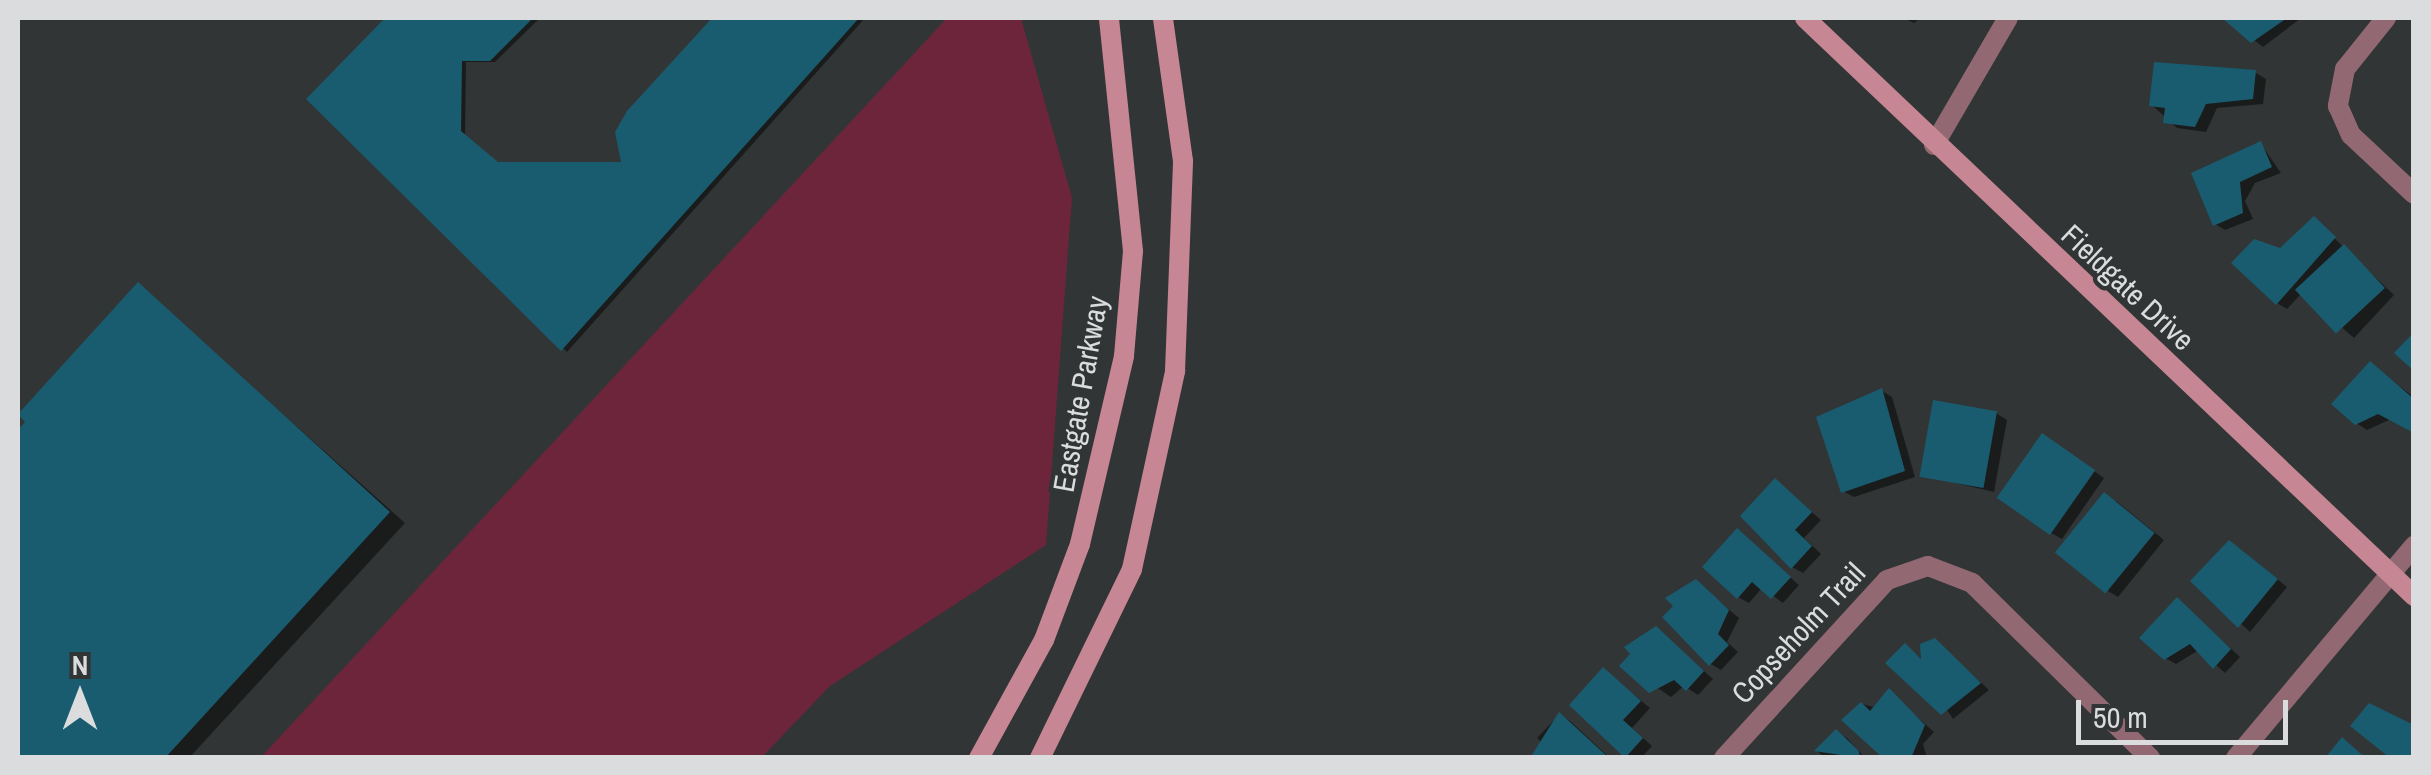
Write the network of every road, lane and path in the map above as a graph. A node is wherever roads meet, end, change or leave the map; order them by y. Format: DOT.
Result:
graph roads {
  1 [pos="1109,18"];
  2 [pos="1163,18"];
  3 [pos="1805,18"];
  4 [pos="2008,18"];
  5 [pos="2386,18"];
  6 [pos="1934,144"];
  7 [pos="2414,194"];
  8 [pos="2414,546"];
  9 [pos="2388,574"];
  10 [pos="2414,596"];
  11 [pos="979,758"];
  12 [pos="1040,758"];
  13 [pos="1724,758"];
  14 [pos="2150,758"];
  15 [pos="2236,758"];
  1 -- 11 [label="main road, Eastgate Parkway"];
  2 -- 12 [label="main road"];
  3 -- 6 [label="main road, Fieldgate Drive"];
  4 -- 6 [label="street"];
  5 -- 7 [label="street"];
  6 -- 9 [label="main road, Fieldgate Drive"];
  8 -- 9 [label="street"];
  9 -- 10 [label="main road, Fieldgate Drive"];
  9 -- 15 [label="street"];
  13 -- 14 [label="street, Copseholm Trail"];
}
